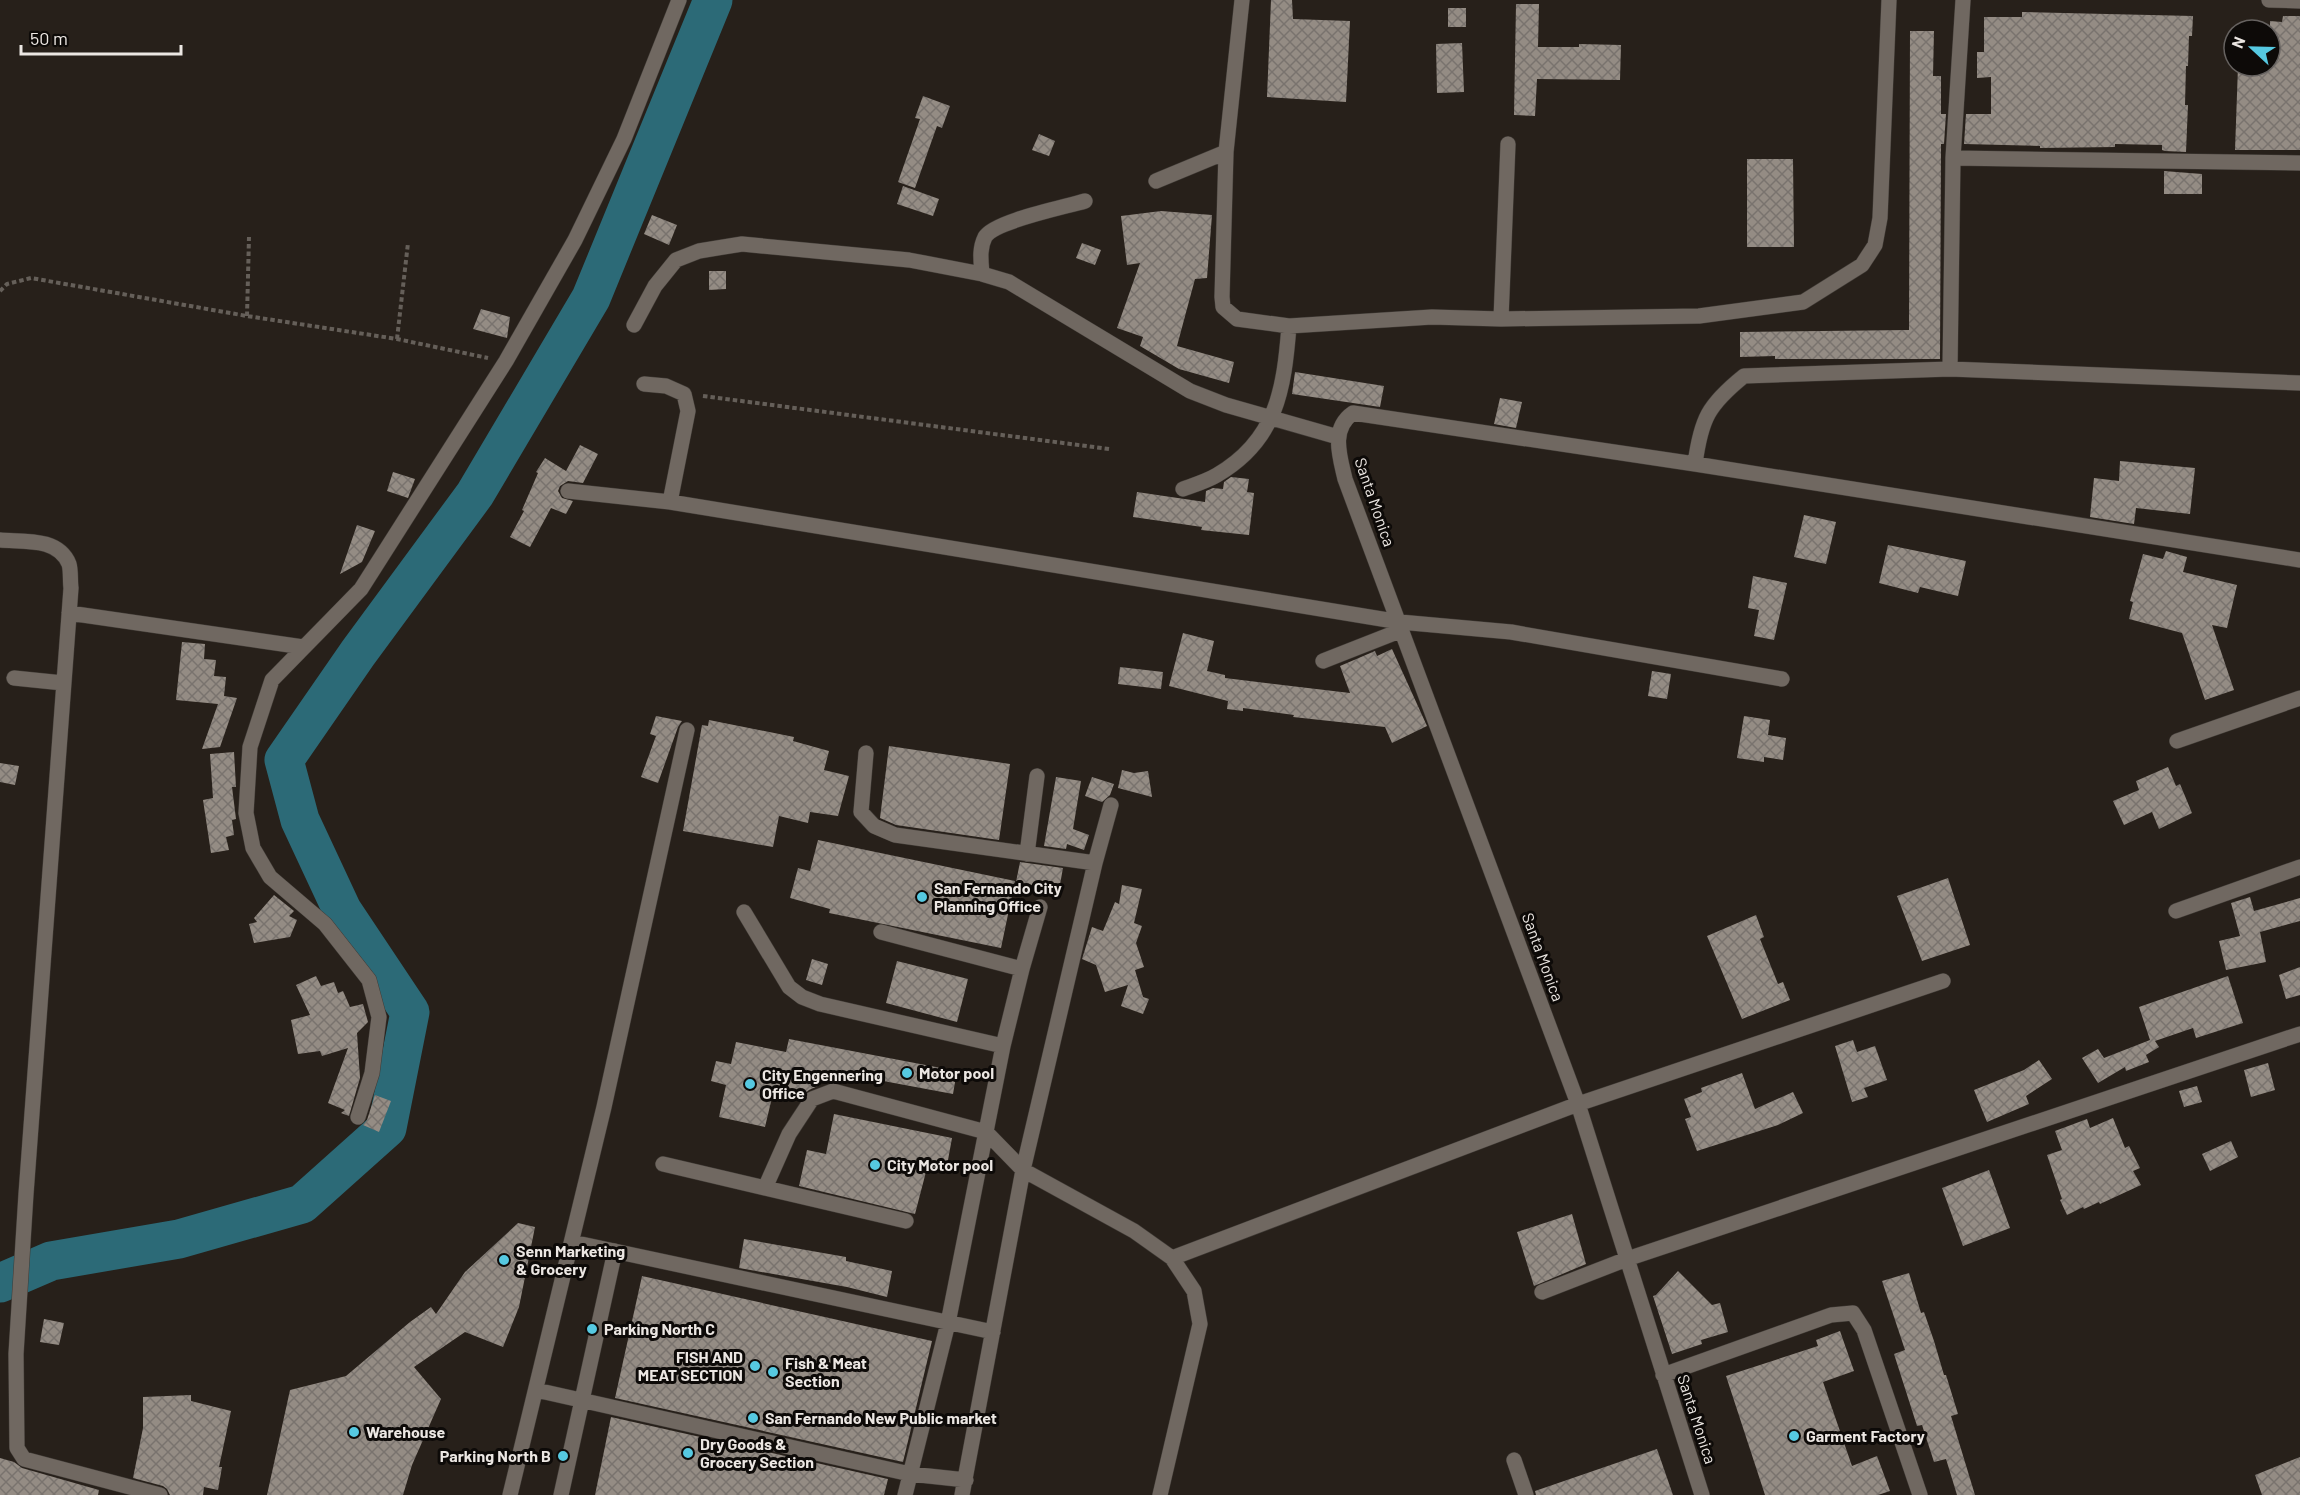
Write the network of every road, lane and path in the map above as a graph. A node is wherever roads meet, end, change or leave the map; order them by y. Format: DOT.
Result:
graph roads {
  1 [pos="679,0"];
  2 [pos="1242,0"];
  3 [pos="1889,0"];
  4 [pos="1963,0"];
  5 [pos="2269,0"];
  6 [pos="2300,1"];
  7 [pos="1508,144"];
  8 [pos="1226,152"];
  9 [pos="1953,158"];
  10 [pos="2300,163"];
  11 [pos="1156,181"];
  12 [pos="1085,201"];
  13 [pos="249,237"];
  14 [pos="408,243"];
  15 [pos="982,274"];
  16 [pos="0,291"];
  17 [pos="247,316"];
  18 [pos="1502,319"];
  19 [pos="634,325"];
  20 [pos="1289,326"];
  21 [pos="397,339"];
  22 [pos="506,361"];
  23 [pos="1950,369"];
  24 [pos="2300,383"];
  25 [pos="644,384"];
  26 [pos="684,394"];
  27 [pos="1273,418"];
  28 [pos="1338,437"];
  29 [pos="1109,449"];
  30 [pos="1695,464"];
  31 [pos="1183,489"];
  32 [pos="568,491"];
  33 [pos="670,502"];
  34 [pos="0,540"];
  35 [pos="2300,560"];
  36 [pos="69,613"];
  37 [pos="1401,626"];
  38 [pos="303,647"];
  39 [pos="1323,661"];
  40 [pos="14,678"];
  41 [pos="1782,679"];
  42 [pos="63,683"];
  43 [pos="2300,698"];
  44 [pos="687,730"];
  45 [pos="2177,741"];
  46 [pos="866,753"];
  47 [pos="1037,776"];
  48 [pos="1111,806"];
  49 [pos="1027,854"];
  50 [pos="1095,863"];
  51 [pos="2300,867"];
  52 [pos="1040,907"];
  53 [pos="2176,911"];
  54 [pos="744,912"];
  55 [pos="881,932"];
  56 [pos="1022,969"];
  57 [pos="1943,981"];
  58 [pos="2300,1034"];
  59 [pos="1004,1046"];
  60 [pos="1578,1104"];
  61 [pos="358,1117"];
  62 [pos="986,1132"];
  63 [pos="663,1164"];
  64 [pos="1023,1170"];
  65 [pos="765,1188"];
  66 [pos="906,1221"];
  67 [pos="572,1242"];
  68 [pos="615,1251"];
  69 [pos="1172,1258"];
  70 [pos="1627,1259"];
  71 [pos="1542,1292"];
  72 [pos="948,1323"];
  73 [pos="993,1332"];
  74 [pos="1664,1375"];
  75 [pos="536,1390"];
  76 [pos="580,1400"];
  77 [pos="1514,1460"];
  78 [pos="910,1474"];
  79 [pos="964,1488"];
  80 [pos="160,1495"];
  81 [pos="510,1495"];
  82 [pos="561,1495"];
  83 [pos="905,1495"];
  84 [pos="1160,1495"];
  85 [pos="1526,1495"];
  86 [pos="1702,1495"];
  87 [pos="1920,1495"];
  1 -- 22 [label="street"];
  2 -- 8 [label="street"];
  3 -- 18 [label="street"];
  4 -- 9 [label="street"];
  5 -- 6 [label="street"];
  7 -- 18 [label="street"];
  8 -- 11 [label="street"];
  8 -- 20 [label="street"];
  9 -- 10 [label="street"];
  9 -- 23 [label="street"];
  12 -- 15 [label="street"];
  13 -- 17 [label="path"];
  14 -- 21 [label="path"];
  15 -- 19 [label="street"];
  15 -- 27 [label="street"];
  16 -- 17 [label="path"];
  17 -- 21 [label="path"];
  18 -- 20 [label="street"];
  20 -- 27 [label="street"];
  21 -- 22 [label="path"];
  22 -- 38 [label="street"];
  23 -- 24 [label="street"];
  23 -- 30 [label="street"];
  25 -- 26 [label="street"];
  26 -- 29 [label="path"];
  26 -- 33 [label="street"];
  27 -- 28 [label="street"];
  27 -- 31 [label="street"];
  28 -- 30 [label="street"];
  28 -- 37 [label="street, Santa Monica"];
  30 -- 35 [label="street"];
  32 -- 33 [label="street"];
  33 -- 37 [label="street"];
  34 -- 36 [label="street"];
  36 -- 38 [label="street"];
  36 -- 42 [label="street"];
  37 -- 39 [label="street"];
  37 -- 41 [label="street"];
  37 -- 60 [label="street, Santa Monica"];
  38 -- 61 [label="street"];
  40 -- 42 [label="street"];
  42 -- 80 [label="street"];
  43 -- 45 [label="street"];
  44 -- 67 [label="street"];
  46 -- 49 [label="street"];
  47 -- 49 [label="street"];
  48 -- 50 [label="street"];
  49 -- 50 [label="street"];
  50 -- 64 [label="street"];
  51 -- 53 [label="street"];
  52 -- 56 [label="street"];
  54 -- 59 [label="street"];
  55 -- 56 [label="street"];
  56 -- 59 [label="street"];
  57 -- 60 [label="street"];
  58 -- 70 [label="street"];
  59 -- 62 [label="street"];
  60 -- 69 [label="street"];
  60 -- 70 [label="street, Santa Monica"];
  62 -- 64 [label="street"];
  62 -- 65 [label="street"];
  62 -- 72 [label="street"];
  63 -- 65 [label="street"];
  64 -- 69 [label="street"];
  64 -- 73 [label="street"];
  65 -- 66 [label="street"];
  67 -- 68 [label="street"];
  67 -- 75 [label="street"];
  68 -- 72 [label="street"];
  68 -- 76 [label="street"];
  69 -- 84 [label="street"];
  70 -- 71 [label="street"];
  70 -- 74 [label="street, Santa Monica"];
  72 -- 73 [label="street"];
  72 -- 78 [label="street"];
  73 -- 79 [label="street"];
  74 -- 86 [label="street, Santa Monica"];
  74 -- 87 [label="street"];
  75 -- 76 [label="street"];
  75 -- 81 [label="street"];
  76 -- 78 [label="street"];
  76 -- 82 [label="street"];
  77 -- 85 [label="street"];
  78 -- 79 [label="street"];
  78 -- 83 [label="street"];
}
